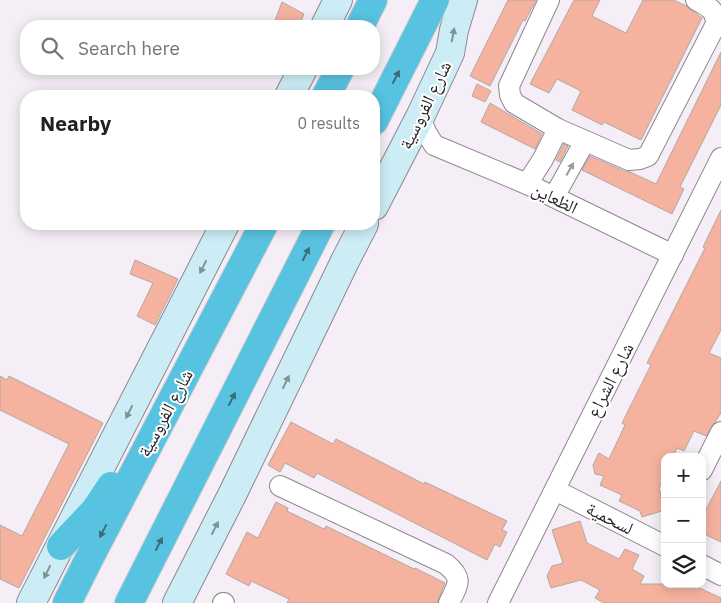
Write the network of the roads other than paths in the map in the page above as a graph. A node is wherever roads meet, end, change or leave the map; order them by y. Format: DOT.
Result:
graph roads {
  1 [pos="338,0"];
  2 [pos="373,0"];
  3 [pos="435,0"];
  4 [pos="463,0"];
  5 [pos="549,0"];
  6 [pos="696,0"];
  7 [pos="328,20"];
  8 [pos="363,20"];
  9 [pos="300,75"];
  10 [pos="337,75"];
  11 [pos="293,90"];
  12 [pos="329,90"];
  13 [pos="380,109"];
  14 [pos="420,117"];
  15 [pos="558,128"];
  16 [pos="585,141"];
  17 [pos="434,145"];
  18 [pos="721,158"];
  19 [pos="398,160"];
  20 [pos="527,184"];
  21 [pos="380,194"];
  22 [pos="554,197"];
  23 [pos="222,230"];
  24 [pos="260,230"];
  25 [pos="261,230"];
  26 [pos="318,230"];
  27 [pos="361,230"];
  28 [pos="672,255"];
  29 [pos="718,444"];
  30 [pos="706,464"];
  31 [pos="280,486"];
  32 [pos="555,490"];
  33 [pos="661,544"];
  34 [pos="61,546"];
  35 [pos="706,567"];
  36 [pos="721,575"];
  37 [pos="134,597"];
  38 [pos="31,603"];
  39 [pos="67,603"];
  40 [pos="177,603"];
  41 [pos="449,603"];
  42 [pos="498,603"];
  1 -- 7 [label="main road"];
  2 -- 8 [label="highway"];
  13 -- 3 [label="highway, one-way"];
  14 -- 4 [label="main road, شارع الفروسية, one-way"];
  5 -- 15 [label="street"];
  6 -- 16 [label="street"];
  9 -- 11 [label="main road"];
  10 -- 12 [label="highway"];
  14 -- 17 [label="street"];
  14 -- 19 [label="main road, شارع الفروسية"];
  15 -- 16 [label="street"];
  15 -- 20 [label="street"];
  22 -- 16 [label="street, one-way"];
  17 -- 19 [label="street"];
  17 -- 20 [label="street, الظعاين"];
  18 -- 28 [label="street, شارع الشراع"];
  19 -- 21 [label="main road, شارع الفروسية"];
  20 -- 22 [label="street, الظعاين"];
  22 -- 28 [label="street, الظعاين"];
  23 -- 34 [label="main road, شارع الفروسية, one-way"];
  24 -- 34 [label="highway"];
  25 -- 39 [label="highway, شارع الفروسية, one-way"];
  37 -- 26 [label="highway, one-way"];
  40 -- 27 [label="main road, one-way"];
  28 -- 32 [label="street, شارع الشراع"];
  29 -- 30 [label="street"];
  31 -- 41 [label="street"];
  32 -- 33 [label="street, لسحمية"];
  32 -- 42 [label="street, شارع الشراع"];
  34 -- 38 [label="main road, شارع الفروسية, one-way"];
  35 -- 36 [label="street"];
}
